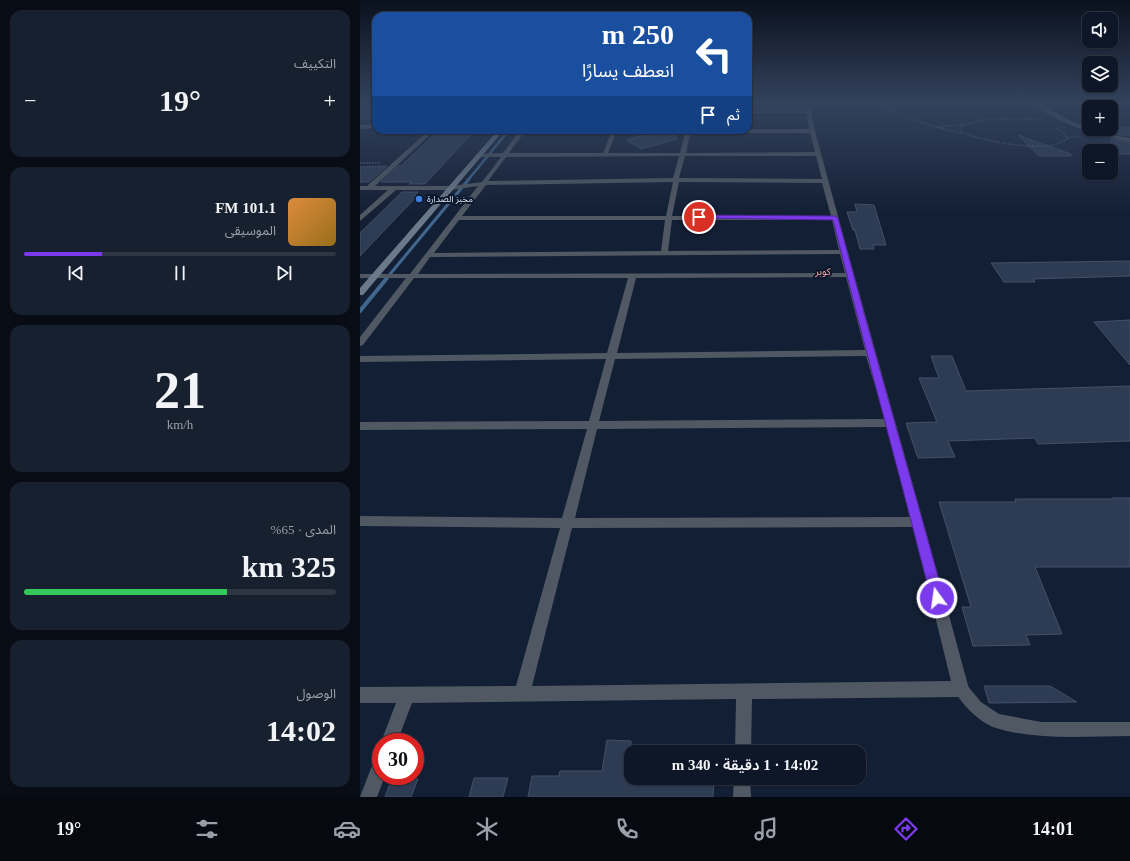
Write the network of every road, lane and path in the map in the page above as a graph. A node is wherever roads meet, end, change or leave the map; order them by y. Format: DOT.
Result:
graph roads {
  1 [pos="421,140"];
  2 [pos="493,140"];
  3 [pos="515,140"];
  4 [pos="610,140"];
  5 [pos="686,140"];
  6 [pos="815,140"];
  7 [pos="992,140"];
  8 [pos="1066,140"];
  9 [pos="604,154"];
  10 [pos="682,154"];
  11 [pos="819,154"];
  12 [pos="481,155"];
  13 [pos="503,155"];
  14 [pos="396,162"];
  15 [pos="360,163"];
  16 [pos="676,180"];
  17 [pos="825,181"];
  18 [pos="484,183"];
  19 [pos="360,188"];
  20 [pos="369,188"];
  21 [pos="394,188"];
  22 [pos="453,188"];
  23 [pos="669,217"];
  24 [pos="456,218"];
  25 [pos="835,218"];
  26 [pos="360,219"];
  27 [pos="844,252"];
  28 [pos="664,254"];
  29 [pos="427,255"];
  30 [pos="850,275"];
  31 [pos="360,276"];
  32 [pos="374,276"];
  33 [pos="411,276"];
  34 [pos="632,276"];
  35 [pos="360,293"];
  36 [pos="360,343"];
  37 [pos="870,353"];
  38 [pos="611,356"];
  39 [pos="360,359"];
  40 [pos="891,423"];
  41 [pos="593,425"];
  42 [pos="360,426"];
  43 [pos="360,521"];
  44 [pos="918,522"];
  45 [pos="567,523"];
  46 [pos="961,689"];
  47 [pos="744,692"];
  48 [pos="360,694"];
  49 [pos="522,694"];
  50 [pos="407,695"];
  51 [pos="1130,730"];
  52 [pos="392,733"];
  53 [pos="743,745"];
  54 [pos="373,785"];
  55 [pos="742,785"];
  56 [pos="368,797"];
  57 [pos="742,797"];
  1 -- 14 [label="street"];
  2 -- 12 [label="street"];
  3 -- 13 [label="street"];
  4 -- 9 [label="street"];
  5 -- 10 [label="street"];
  6 -- 11 [label="street"];
  7 -- 8 [label="path"];
  9 -- 10 [label="street"];
  9 -- 13 [label="street"];
  10 -- 11 [label="street"];
  10 -- 16 [label="street"];
  11 -- 17 [label="street"];
  12 -- 13 [label="street"];
  12 -- 22 [label="street"];
  13 -- 18 [label="street"];
  14 -- 15 [label="path"];
  14 -- 20 [label="street"];
  16 -- 17 [label="street"];
  16 -- 18 [label="street"];
  16 -- 23 [label="street"];
  17 -- 25 [label="street"];
  18 -- 22 [label="street"];
  18 -- 24 [label="street"];
  19 -- 20 [label="street"];
  20 -- 21 [label="street"];
  21 -- 22 [label="street"];
  21 -- 26 [label="street"];
  22 -- 32 [label="street"];
  23 -- 24 [label="street"];
  23 -- 25 [label="street"];
  23 -- 28 [label="street"];
  24 -- 29 [label="street"];
  25 -- 27 [label="street"];
  27 -- 28 [label="street"];
  27 -- 30 [label="street"];
  28 -- 29 [label="street"];
  29 -- 33 [label="street"];
  30 -- 34 [label="street"];
  30 -- 37 [label="street"];
  31 -- 32 [label="street"];
  32 -- 33 [label="street"];
  32 -- 35 [label="street"];
  33 -- 34 [label="street"];
  33 -- 36 [label="street"];
  34 -- 38 [label="street"];
  37 -- 38 [label="street"];
  37 -- 40 [label="street"];
  38 -- 39 [label="street"];
  38 -- 41 [label="street"];
  40 -- 41 [label="street"];
  40 -- 44 [label="street"];
  41 -- 42 [label="street"];
  41 -- 45 [label="street"];
  43 -- 45 [label="street"];
  44 -- 45 [label="street"];
  44 -- 46 [label="street"];
  45 -- 49 [label="street"];
  46 -- 47 [label="street"];
  46 -- 51 [label="lane"];
  47 -- 49 [label="street"];
  47 -- 53 [label="street"];
  48 -- 50 [label="street"];
  49 -- 50 [label="street"];
  50 -- 52 [label="street"];
  54 -- 56 [label="street"];
  55 -- 57 [label="street"];
}
